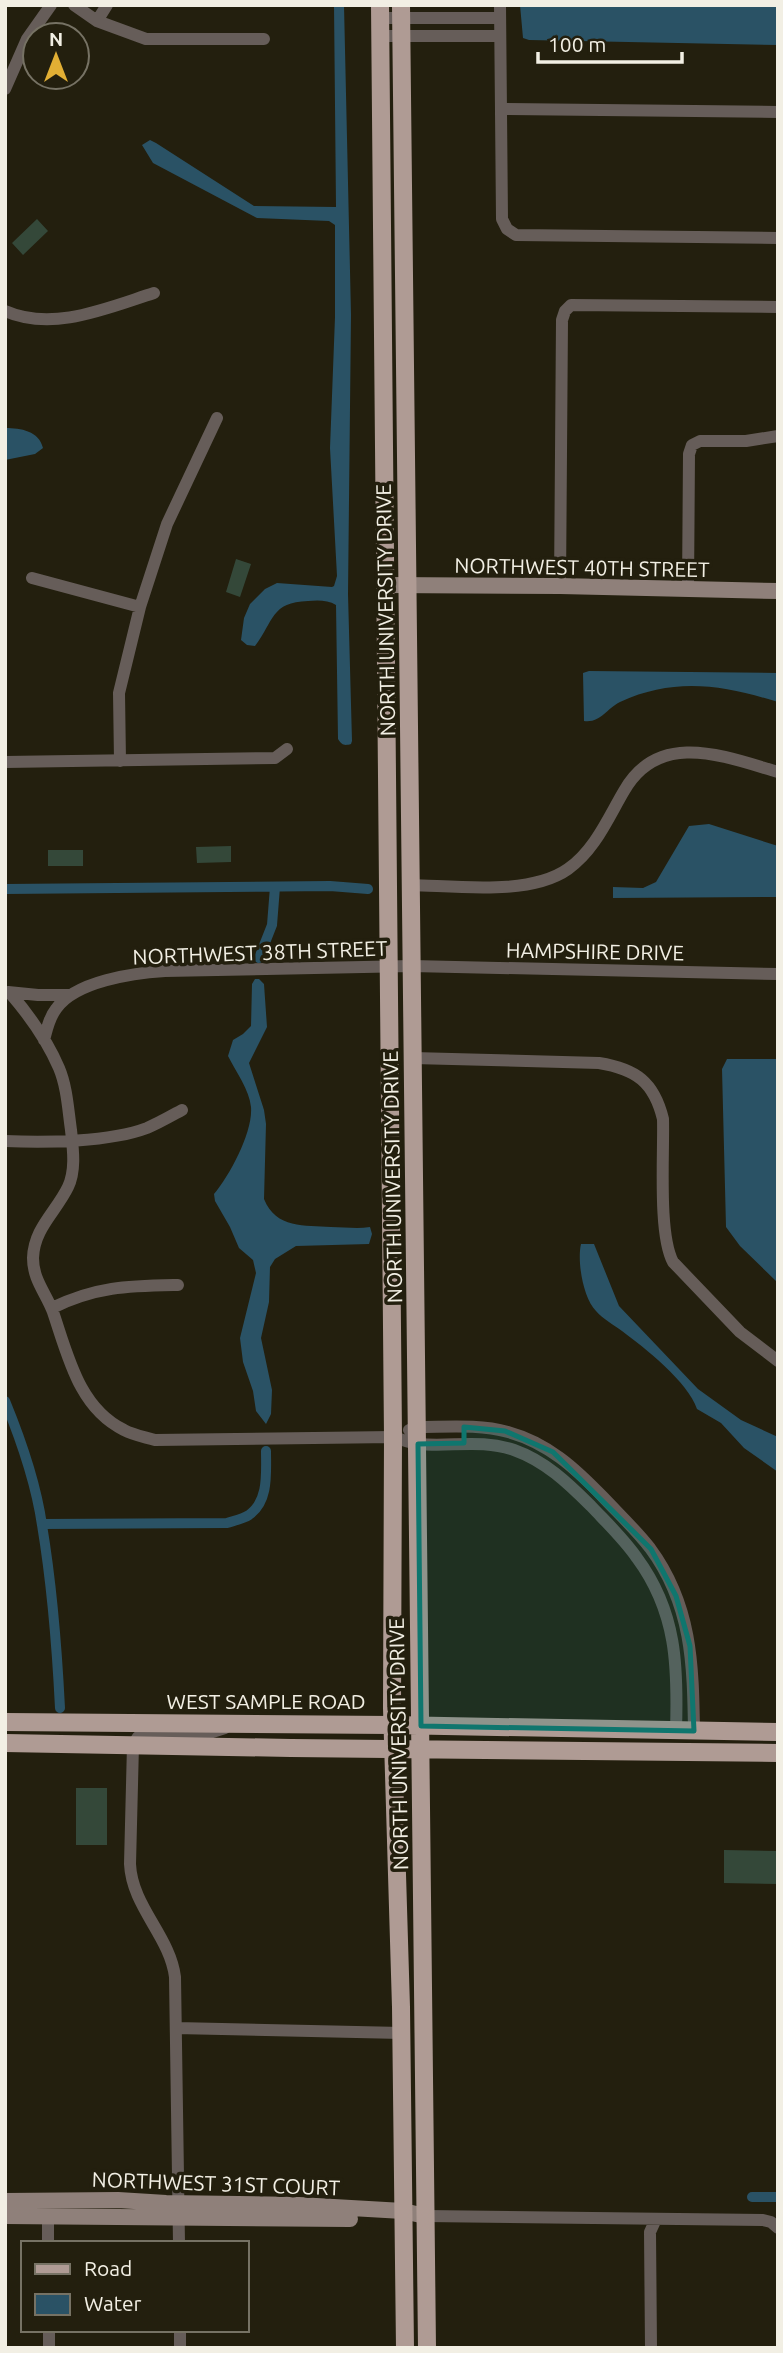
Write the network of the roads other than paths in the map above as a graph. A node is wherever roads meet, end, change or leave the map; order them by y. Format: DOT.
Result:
graph roads {
  1 [pos="51,5"];
  2 [pos="74,5"];
  3 [pos="107,5"];
  4 [pos="401,12"];
  5 [pos="500,12"];
  6 [pos="97,20"];
  7 [pos="380,20"];
  8 [pos="401,36"];
  9 [pos="499,36"];
  10 [pos="264,39"];
  11 [pos="5,89"];
  12 [pos="502,109"];
  13 [pos="778,112"];
  14 [pos="778,238"];
  15 [pos="154,293"];
  16 [pos="778,307"];
  17 [pos="5,311"];
  18 [pos="217,418"];
  19 [pos="778,436"];
  20 [pos="32,578"];
  21 [pos="386,585"];
  22 [pos="406,585"];
  23 [pos="560,586"];
  24 [pos="688,589"];
  25 [pos="778,591"];
  26 [pos="140,607"];
  27 [pos="287,748"];
  28 [pos="120,761"];
  29 [pos="5,762"];
  30 [pos="778,772"];
  31 [pos="411,886"];
  32 [pos="388,966"];
  33 [pos="412,966"];
  34 [pos="778,974"];
  35 [pos="8,991"];
  36 [pos="70,995"];
  37 [pos="44,1040"];
  38 [pos="413,1058"];
  39 [pos="182,1110"];
  40 [pos="5,1141"];
  41 [pos="72,1142"];
  42 [pos="390,1228"];
  43 [pos="416,1228"];
  44 [pos="416,1252"];
  45 [pos="391,1253"];
  46 [pos="178,1284"];
  47 [pos="52,1308"];
  48 [pos="778,1362"];
  49 [pos="464,1427"];
  50 [pos="417,1435"];
  51 [pos="393,1437"];
  52 [pos="464,1443"];
  53 [pos="568,1462"];
  54 [pos="555,1472"];
  55 [pos="641,1537"];
  56 [pos="629,1547"];
  57 [pos="688,1636"];
  58 [pos="673,1638"];
  59 [pos="5,1722"];
  60 [pos="132,1724"];
  61 [pos="235,1724"];
  62 [pos="392,1725"];
  63 [pos="421,1726"];
  64 [pos="685,1731"];
  65 [pos="778,1732"];
  66 [pos="5,1743"];
  67 [pos="43,1743"];
  68 [pos="778,1744"];
  69 [pos="134,1745"];
  70 [pos="393,1749"];
  71 [pos="422,1750"];
  72 [pos="751,1753"];
  73 [pos="778,1753"];
  74 [pos="401,2007"];
  75 [pos="176,2028"];
  76 [pos="402,2033"];
  77 [pos="423,2048"];
  78 [pos="5,2200"];
  79 [pos="178,2210"];
  80 [pos="403,2215"];
  81 [pos="5,2216"];
  82 [pos="48,2216"];
  83 [pos="425,2216"];
  84 [pos="641,2218"];
  85 [pos="656,2219"];
  86 [pos="777,2227"];
  87 [pos="650,2232"];
  88 [pos="48,2241"];
  89 [pos="179,2241"];
  90 [pos="405,2348"];
  91 [pos="427,2348"];
  92 [pos="651,2348"];
  1 -- 11 [label="street"];
  2 -- 6 [label="street"];
  3 -- 6 [label="street"];
  4 -- 5 [label="street"];
  4 -- 7 [label="street"];
  4 -- 8 [label="main road, NORTH UNIVERSITY DRIVE"];
  5 -- 9 [label="street"];
  6 -- 10 [label="street"];
  7 -- 8 [label="street"];
  7 -- 21 [label="main road, NORTH UNIVERSITY DRIVE"];
  8 -- 9 [label="street"];
  8 -- 22 [label="main road, NORTH UNIVERSITY DRIVE"];
  9 -- 12 [label="street"];
  12 -- 13 [label="street"];
  12 -- 14 [label="street"];
  15 -- 17 [label="street"];
  16 -- 23 [label="street"];
  18 -- 26 [label="street"];
  19 -- 24 [label="street"];
  20 -- 26 [label="street"];
  21 -- 22 [label="street, NORTHWEST 40TH STREET"];
  21 -- 32 [label="main road, NORTH UNIVERSITY DRIVE"];
  22 -- 23 [label="street, NORTHWEST 40TH STREET"];
  22 -- 31 [label="main road, NORTH UNIVERSITY DRIVE"];
  23 -- 24 [label="street, NORTHWEST 40TH STREET"];
  24 -- 25 [label="street, NORTHWEST 40TH STREET"];
  26 -- 28 [label="street"];
  27 -- 28 [label="street"];
  28 -- 29 [label="street"];
  30 -- 31 [label="street"];
  31 -- 33 [label="main road, NORTH UNIVERSITY DRIVE"];
  32 -- 33 [label="street, NORTHWEST 38TH STREET"];
  32 -- 36 [label="street, NORTHWEST 38TH STREET"];
  32 -- 42 [label="main road, NORTH UNIVERSITY DRIVE"];
  33 -- 34 [label="street, HAMPSHIRE DRIVE"];
  33 -- 38 [label="main road, NORTH UNIVERSITY DRIVE"];
  35 -- 36 [label="street, NORTHWEST 38TH STREET"];
  35 -- 37 [label="street, NORTHWEST 38TH STREET"];
  36 -- 37 [label="street"];
  37 -- 41 [label="street, NORTHWEST 38TH STREET"];
  38 -- 43 [label="main road, NORTH UNIVERSITY DRIVE"];
  38 -- 48 [label="street"];
  39 -- 41 [label="street"];
  40 -- 41 [label="street"];
  41 -- 47 [label="street, NORTHWEST 38TH STREET"];
  42 -- 43 [label="main road"];
  42 -- 45 [label="main road, NORTH UNIVERSITY DRIVE"];
  43 -- 44 [label="main road, NORTH UNIVERSITY DRIVE"];
  44 -- 45 [label="main road"];
  44 -- 50 [label="main road, NORTH UNIVERSITY DRIVE"];
  45 -- 51 [label="main road, NORTH UNIVERSITY DRIVE"];
  46 -- 47 [label="street"];
  47 -- 51 [label="street, NORTHWEST 38TH STREET"];
  49 -- 50 [label="street"];
  49 -- 52 [label="street"];
  49 -- 53 [label="street"];
  50 -- 51 [label="street"];
  50 -- 52 [label="street"];
  50 -- 63 [label="main road, NORTH UNIVERSITY DRIVE"];
  51 -- 62 [label="main road, NORTH UNIVERSITY DRIVE"];
  52 -- 54 [label="street"];
  53 -- 54 [label="street"];
  53 -- 55 [label="street"];
  54 -- 56 [label="street"];
  55 -- 56 [label="street"];
  55 -- 57 [label="street"];
  56 -- 58 [label="street"];
  57 -- 58 [label="street"];
  57 -- 64 [label="street"];
  58 -- 64 [label="street"];
  59 -- 60 [label="main road, WEST SAMPLE ROAD"];
  60 -- 61 [label="main road, WEST SAMPLE ROAD"];
  60 -- 67 [label="main road"];
  61 -- 62 [label="main road, WEST SAMPLE ROAD"];
  61 -- 69 [label="street"];
  62 -- 63 [label="main road, WEST SAMPLE ROAD"];
  62 -- 70 [label="main road, NORTH UNIVERSITY DRIVE"];
  63 -- 64 [label="main road, WEST SAMPLE ROAD"];
  63 -- 71 [label="main road, NORTH UNIVERSITY DRIVE"];
  64 -- 65 [label="main road, WEST SAMPLE ROAD"];
  66 -- 67 [label="main road"];
  67 -- 69 [label="main road"];
  68 -- 72 [label="main road"];
  69 -- 70 [label="main road"];
  69 -- 75 [label="street"];
  70 -- 71 [label="main road"];
  70 -- 74 [label="main road, NORTH UNIVERSITY DRIVE"];
  71 -- 72 [label="main road"];
  71 -- 77 [label="main road, NORTH UNIVERSITY DRIVE"];
  72 -- 73 [label="main road"];
  74 -- 76 [label="main road, NORTH UNIVERSITY DRIVE"];
  74 -- 77 [label="main road"];
  75 -- 76 [label="street"];
  75 -- 79 [label="street"];
  76 -- 77 [label="main road"];
  76 -- 80 [label="main road, NORTH UNIVERSITY DRIVE"];
  77 -- 83 [label="main road, NORTH UNIVERSITY DRIVE"];
  78 -- 79 [label="street, NORTHWEST 31ST COURT"];
  79 -- 80 [label="street, NORTHWEST 31ST COURT"];
  79 -- 82 [label="street, NORTHWEST 31ST COURT"];
  79 -- 89 [label="street"];
  80 -- 83 [label="street, NORTHWEST 31ST COURT"];
  80 -- 90 [label="main road, NORTH UNIVERSITY DRIVE"];
  81 -- 82 [label="street, NORTHWEST 31ST COURT"];
  82 -- 88 [label="street"];
  83 -- 84 [label="street, NORTHWEST 31ST COURT"];
  83 -- 91 [label="main road, NORTH UNIVERSITY DRIVE"];
  84 -- 85 [label="street, NORTHWEST 31ST COURT"];
  84 -- 87 [label="street"];
  85 -- 86 [label="street, NORTHWEST 31ST COURT"];
  85 -- 87 [label="street"];
  87 -- 92 [label="street"];
}
